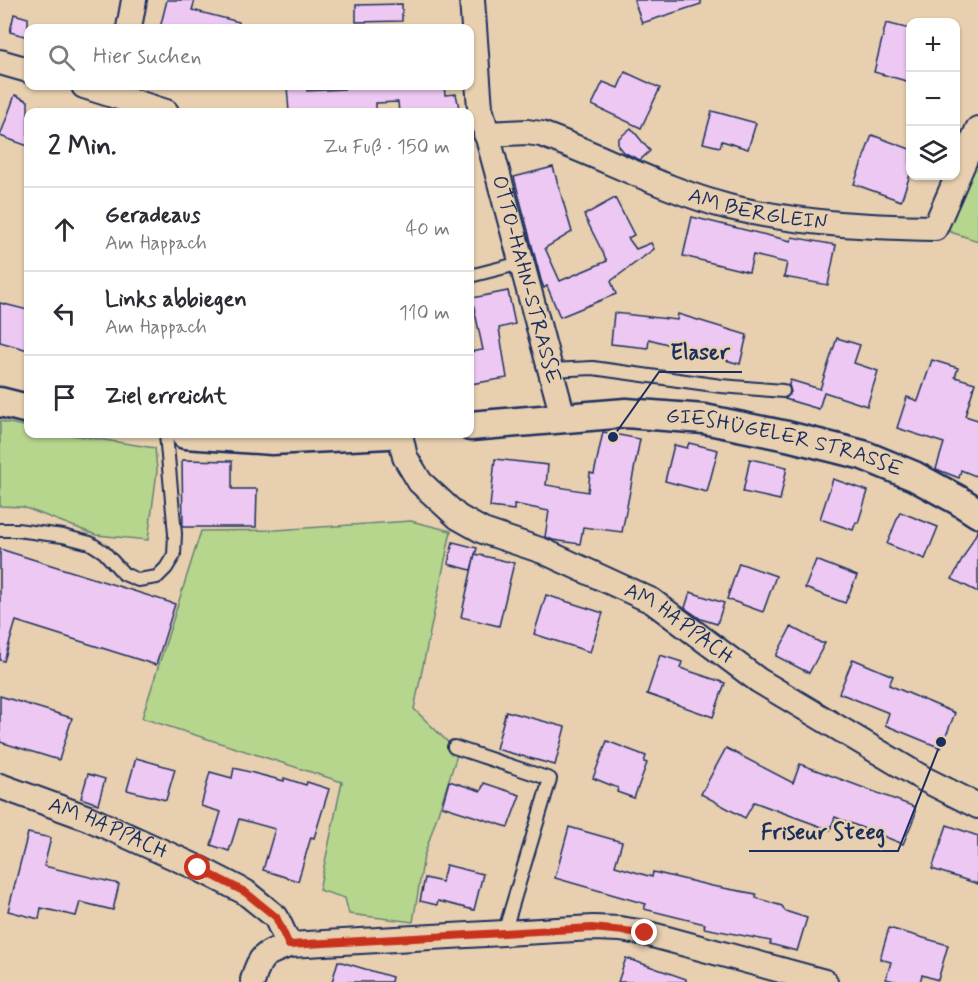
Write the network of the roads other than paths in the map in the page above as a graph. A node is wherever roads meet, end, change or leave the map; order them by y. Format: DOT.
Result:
graph roads {
  1 [pos="134,0"];
  2 [pos="472,0"];
  3 [pos="130,24"];
  4 [pos="474,24"];
  5 [pos="474,27"];
  6 [pos="0,62"];
  7 [pos="24,69"];
  8 [pos="117,90"];
  9 [pos="157,108"];
  10 [pos="978,129"];
  11 [pos="478,134"];
  12 [pos="521,263"];
  13 [pos="474,275"];
  14 [pos="550,370"];
  15 [pos="783,391"];
  16 [pos="0,402"];
  17 [pos="24,408"];
  18 [pos="563,417"];
  19 [pos="474,426"];
  20 [pos="166,438"];
  21 [pos="243,438"];
  22 [pos="311,438"];
  23 [pos="401,438"];
  24 [pos="978,513"];
  25 [pos="0,530"];
  26 [pos="454,747"];
  27 [pos="0,786"];
  28 [pos="978,806"];
  29 [pos="504,933"];
  30 [pos="289,945"];
  31 [pos="251,981"];
  32 [pos="825,982"];
  1 -- 3 [label="street"];
  2 -- 4 [label="street, OTTO-HAHN-STRASSE"];
  5 -- 11 [label="street, OTTO-HAHN-STRASSE"];
  6 -- 7 [label="street"];
  8 -- 9 [label="street"];
  10 -- 11 [label="street, AM BERGLEIN"];
  11 -- 12 [label="street, OTTO-HAHN-STRASSE"];
  12 -- 13 [label="lane"];
  12 -- 14 [label="street, OTTO-HAHN-STRASSE"];
  14 -- 15 [label="lane"];
  14 -- 18 [label="street, OTTO-HAHN-STRASSE"];
  16 -- 17 [label="street"];
  18 -- 19 [label="street, GIESHÜGELER STRASSE"];
  18 -- 24 [label="street, GIESHÜGELER STRASSE"];
  20 -- 25 [label="lane"];
  21 -- 22 [label="street"];
  23 -- 28 [label="street, AM HAPPACH"];
  26 -- 29 [label="lane"];
  27 -- 30 [label="street, AM HAPPACH"];
  29 -- 30 [label="street"];
  29 -- 32 [label="street"];
  30 -- 31 [label="street"];
}
